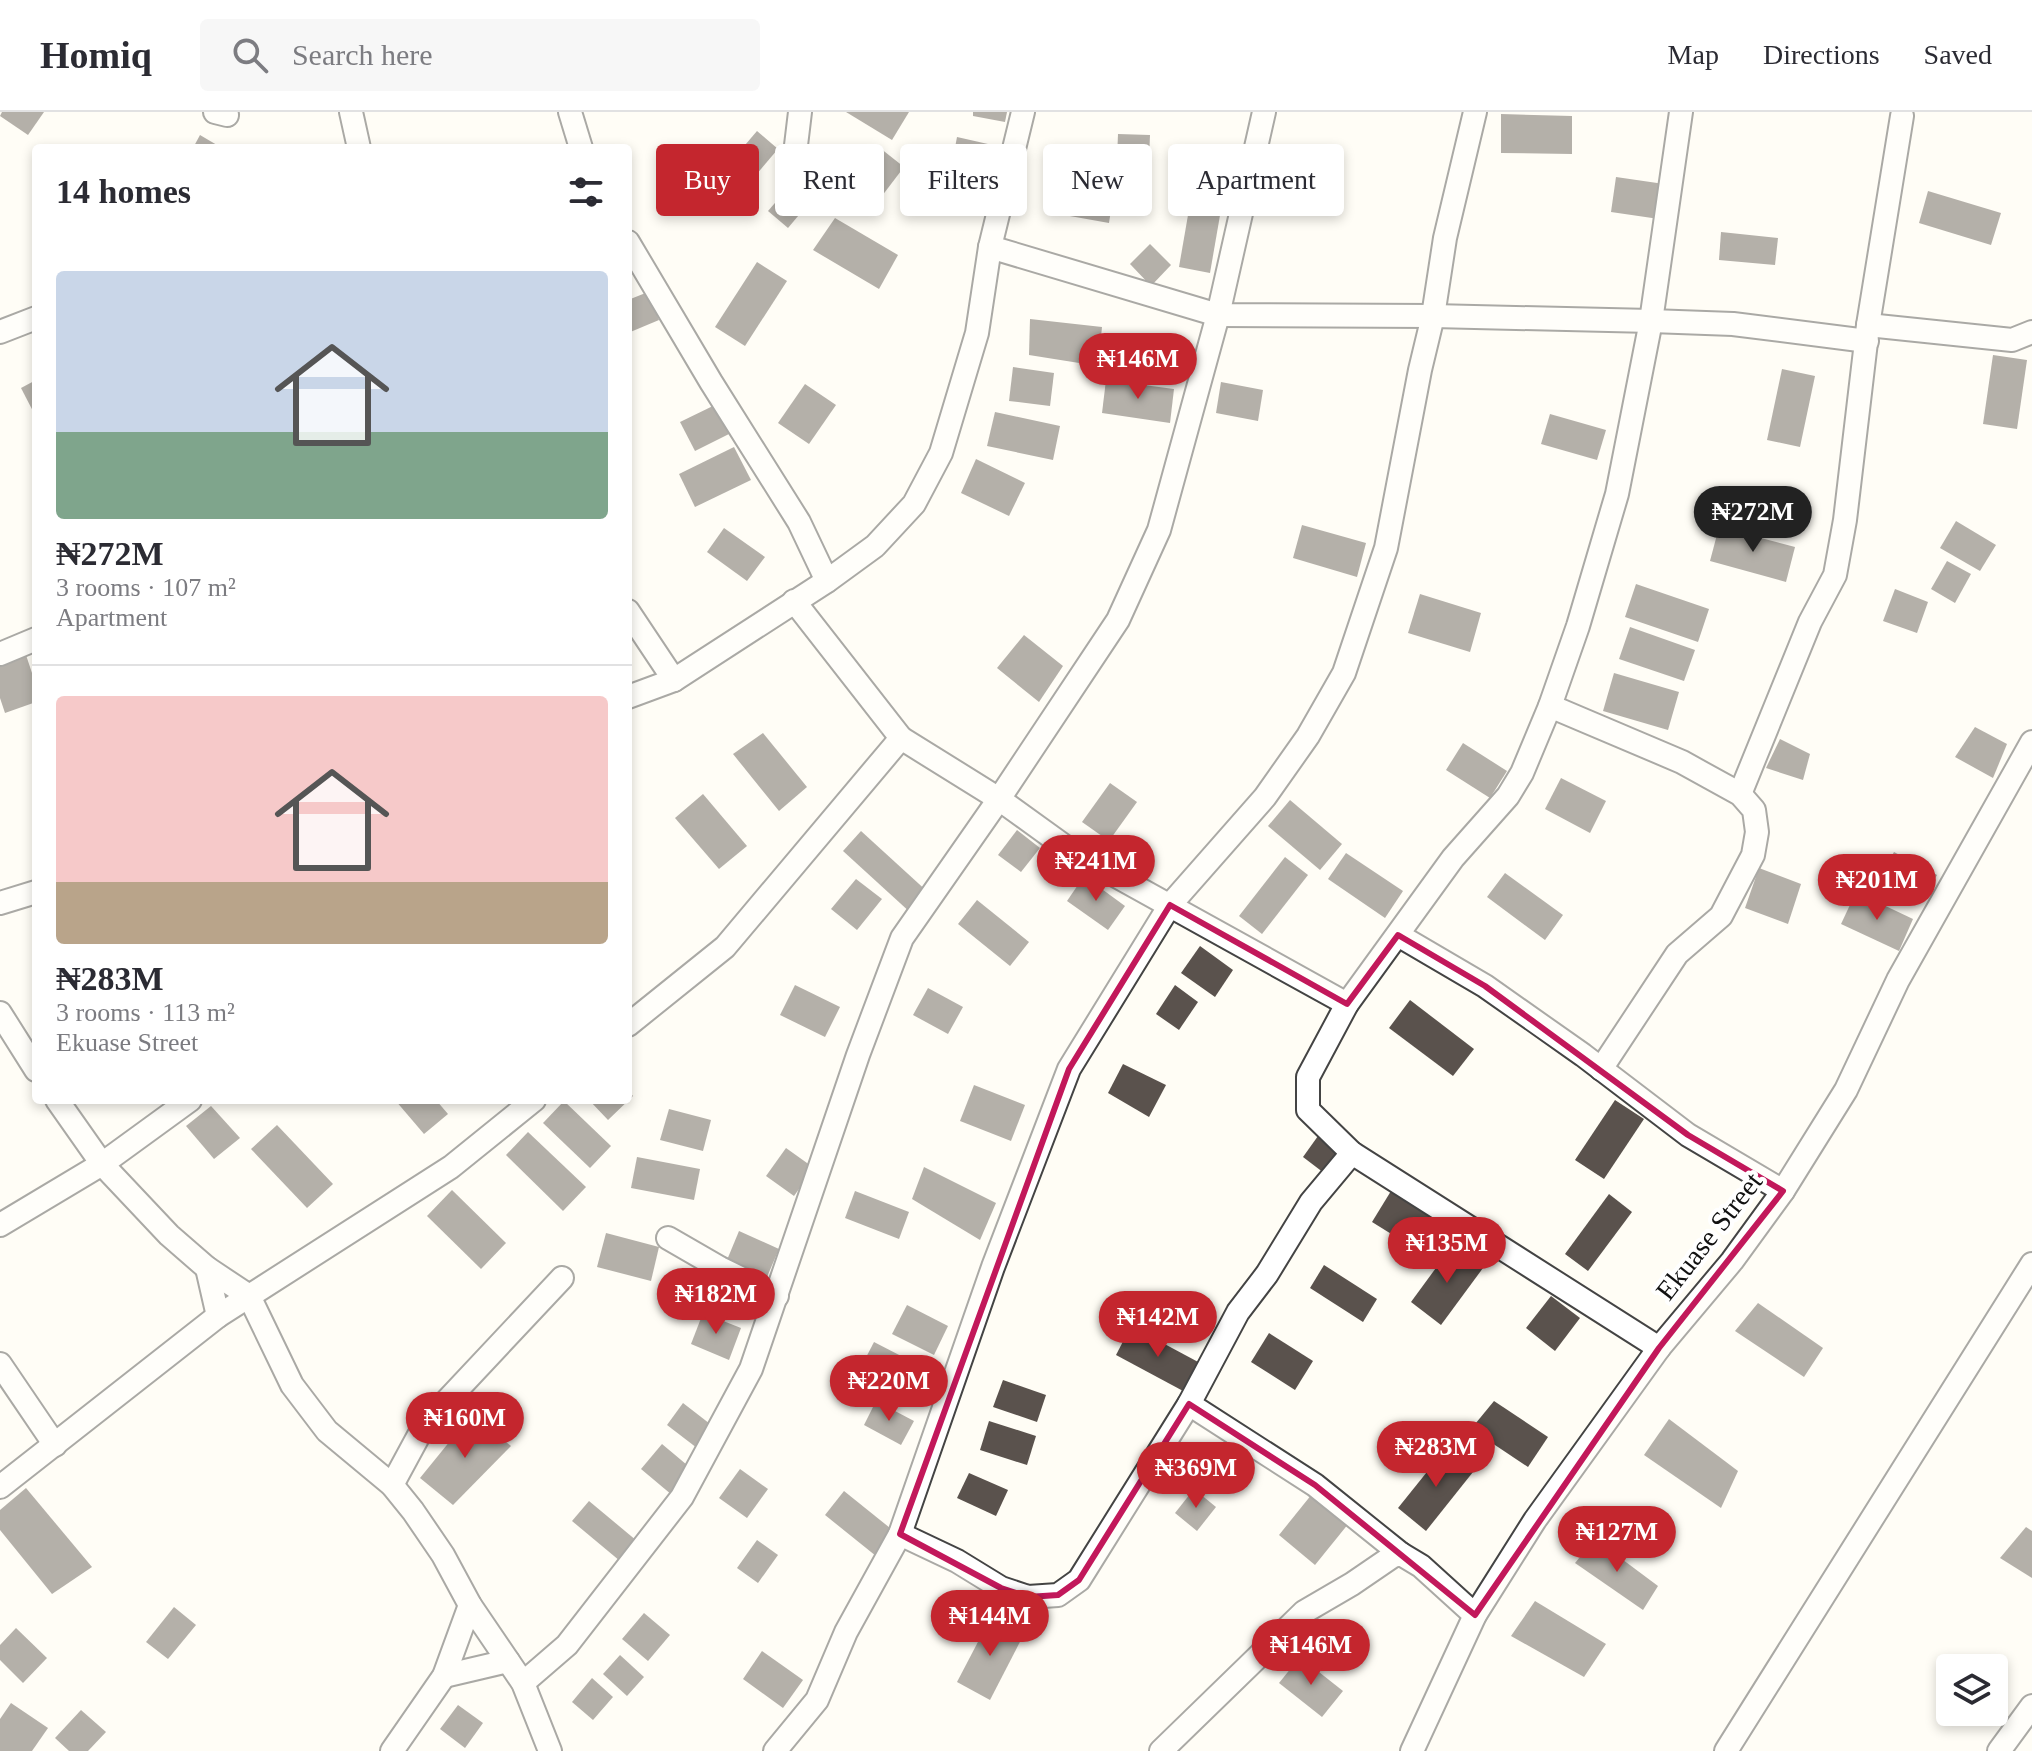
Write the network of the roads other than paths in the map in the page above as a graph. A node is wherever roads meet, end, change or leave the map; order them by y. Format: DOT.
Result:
graph roads {
  1 [pos="351,112"];
  2 [pos="570,112"];
  3 [pos="800,112"];
  4 [pos="1023,112"];
  5 [pos="1264,112"];
  6 [pos="1475,112"];
  7 [pos="1681,112"];
  8 [pos="1902,116"];
  9 [pos="358,144"];
  10 [pos="580,144"];
  11 [pos="796,144"];
  12 [pos="990,247"];
  13 [pos="632,249"];
  14 [pos="1218,315"];
  15 [pos="1433,316"];
  16 [pos="32,320"];
  17 [pos="1651,321"];
  18 [pos="0,332"];
  19 [pos="2032,332"];
  20 [pos="1868,333"];
  21 [pos="827,581"];
  22 [pos="794,601"];
  23 [pos="632,617"];
  24 [pos="32,641"];
  25 [pos="0,654"];
  26 [pos="674,680"];
  27 [pos="632,696"];
  28 [pos="1550,706"];
  29 [pos="901,738"];
  30 [pos="2032,742"];
  31 [pos="1740,794"];
  32 [pos="999,799"];
  33 [pos="32,893"];
  34 [pos="0,903"];
  35 [pos="1170,905"];
  36 [pos="1398,935"];
  37 [pos="1347,1004"];
  38 [pos="0,1013"];
  39 [pos="632,1022"];
  40 [pos="32,1064"];
  41 [pos="1601,1069"];
  42 [pos="60,1104"];
  43 [pos="184,1104"];
  44 [pos="529,1104"];
  45 [pos="1352,1153"];
  46 [pos="102,1164"];
  47 [pos="1783,1191"];
  48 [pos="0,1225"];
  49 [pos="668,1238"];
  50 [pos="2032,1264"];
  51 [pos="207,1268"];
  52 [pos="562,1278"];
  53 [pos="249,1296"];
  54 [pos="777,1296"];
  55 [pos="218,1316"];
  56 [pos="1659,1348"];
  57 [pos="0,1364"];
  58 [pos="1189,1404"];
  59 [pos="55,1445"];
  60 [pos="392,1485"];
  61 [pos="0,1487"];
  62 [pos="900,1534"];
  63 [pos="1401,1554"];
  64 [pos="470,1605"];
  65 [pos="1475,1615"];
  66 [pos="508,1661"];
  67 [pos="444,1676"];
  68 [pos="523,1683"];
  69 [pos="2032,1706"];
  70 [pos="392,1751"];
  71 [pos="550,1751"];
  72 [pos="775,1751"];
  73 [pos="1161,1751"];
  74 [pos="1412,1751"];
  75 [pos="1726,1751"];
  76 [pos="1999,1751"];
  1 -- 9 [label="street"];
  2 -- 10 [label="street"];
  3 -- 11 [label="street"];
  4 -- 12 [label="street"];
  5 -- 14 [label="street"];
  6 -- 15 [label="street"];
  7 -- 17 [label="street"];
  8 -- 20 [label="street"];
  12 -- 14 [label="street"];
  12 -- 21 [label="street"];
  13 -- 21 [label="street"];
  14 -- 15 [label="street"];
  14 -- 32 [label="street"];
  15 -- 17 [label="street"];
  15 -- 35 [label="street"];
  16 -- 18 [label="street"];
  17 -- 20 [label="street"];
  17 -- 28 [label="street"];
  19 -- 20 [label="street"];
  20 -- 31 [label="street"];
  21 -- 22 [label="street"];
  22 -- 26 [label="street"];
  22 -- 29 [label="street"];
  23 -- 26 [label="street"];
  24 -- 25 [label="street"];
  26 -- 27 [label="street"];
  28 -- 31 [label="street"];
  28 -- 36 [label="street"];
  29 -- 32 [label="street"];
  29 -- 39 [label="street"];
  30 -- 47 [label="street, Ekuase Street"];
  31 -- 41 [label="street"];
  32 -- 35 [label="street"];
  32 -- 54 [label="street"];
  33 -- 34 [label="street"];
  35 -- 37 [label="street"];
  35 -- 62 [label="street"];
  36 -- 37 [label="street"];
  36 -- 41 [label="street"];
  37 -- 45 [label="street"];
  38 -- 40 [label="street"];
  41 -- 47 [label="street"];
  42 -- 46 [label="street"];
  43 -- 46 [label="street"];
  44 -- 53 [label="street"];
  45 -- 56 [label="street"];
  45 -- 58 [label="street"];
  46 -- 48 [label="street"];
  46 -- 51 [label="street"];
  47 -- 56 [label="street, Ekuase Street"];
  49 -- 54 [label="street"];
  50 -- 75 [label="street"];
  51 -- 53 [label="street"];
  51 -- 55 [label="street"];
  52 -- 60 [label="street"];
  53 -- 55 [label="street"];
  53 -- 60 [label="street"];
  54 -- 68 [label="street"];
  55 -- 59 [label="street"];
  56 -- 65 [label="street, Ekuase Street"];
  57 -- 59 [label="street"];
  58 -- 62 [label="street"];
  58 -- 63 [label="street"];
  59 -- 61 [label="street"];
  60 -- 64 [label="street"];
  62 -- 72 [label="street"];
  63 -- 65 [label="street"];
  63 -- 73 [label="street"];
  64 -- 66 [label="street"];
  64 -- 67 [label="street"];
  65 -- 74 [label="street, Ekuase Street"];
  66 -- 67 [label="street"];
  66 -- 68 [label="street"];
  67 -- 70 [label="street"];
  68 -- 71 [label="street"];
  69 -- 76 [label="street"];
}
